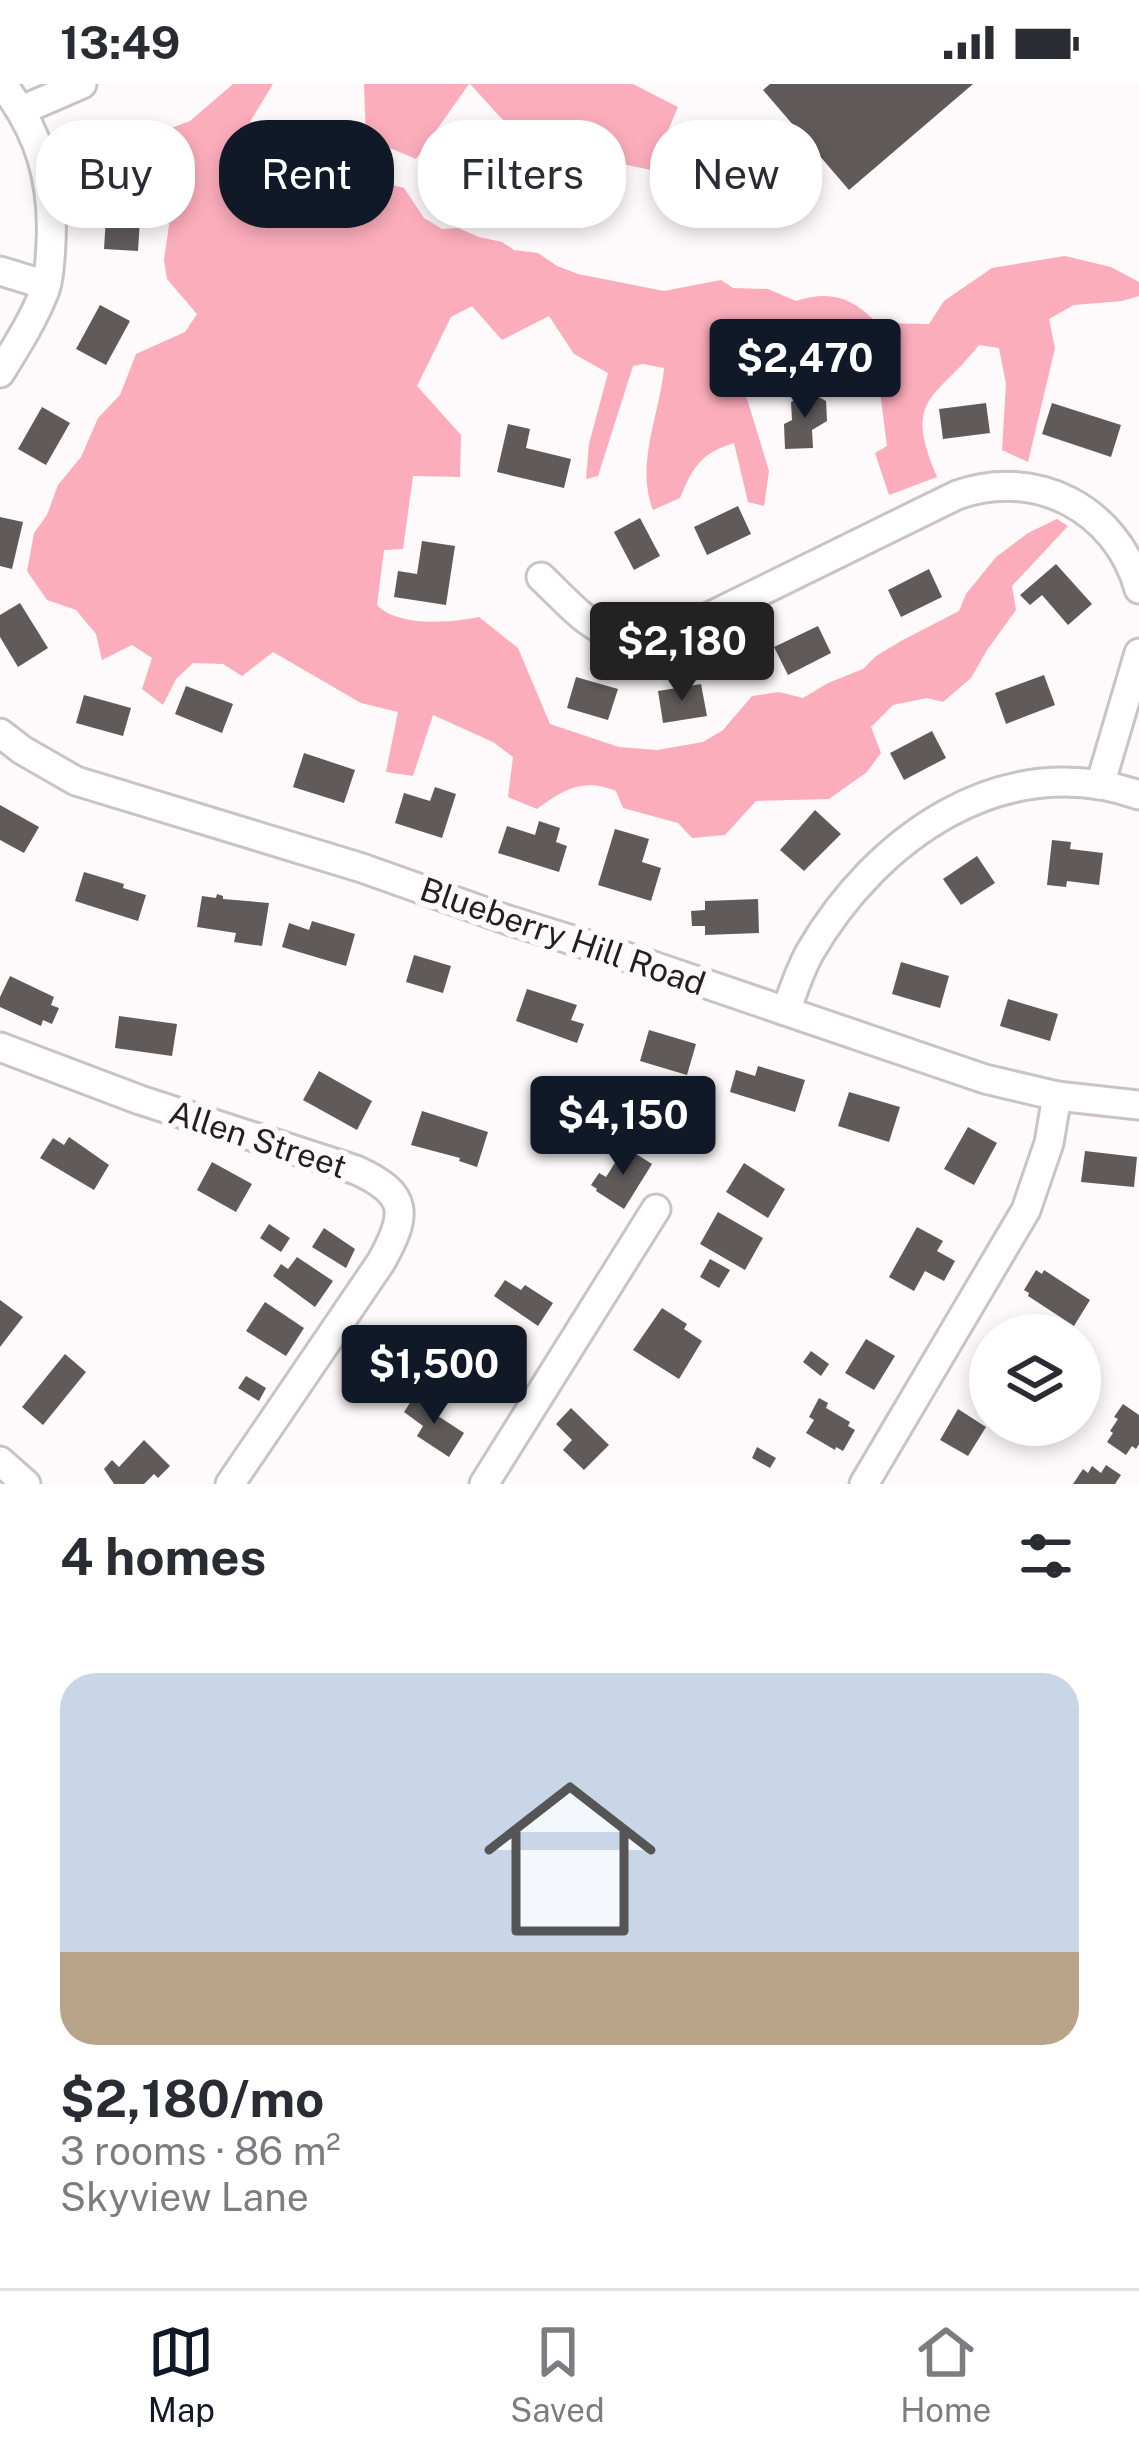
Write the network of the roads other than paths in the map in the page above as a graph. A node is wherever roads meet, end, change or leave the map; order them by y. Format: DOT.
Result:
graph roads {
  1 [pos="2,84"];
  2 [pos="82,84"];
  3 [pos="22,110"];
  4 [pos="0,271"];
  5 [pos="46,285"];
  6 [pos="0,374"];
  7 [pos="541,577"];
  8 [pos="1139,589"];
  9 [pos="1139,653"];
  10 [pos="0,733"];
  11 [pos="1100,785"];
  12 [pos="1139,795"];
  13 [pos="786,1011"];
  14 [pos="0,1047"];
  15 [pos="1057,1096"];
  16 [pos="1139,1105"];
  17 [pos="656,1209"];
  18 [pos="0,1461"];
  19 [pos="26,1484"];
  20 [pos="230,1484"];
  21 [pos="484,1484"];
  22 [pos="864,1484"];
  1 -- 3 [label="street"];
  2 -- 3 [label="street"];
  3 -- 5 [label="street"];
  4 -- 5 [label="street"];
  5 -- 6 [label="street"];
  7 -- 8 [label="street"];
  9 -- 11 [label="street"];
  10 -- 13 [label="street, Blueberry Hill Road"];
  11 -- 12 [label="street"];
  11 -- 13 [label="street"];
  13 -- 15 [label="street, Blueberry Hill Road"];
  14 -- 20 [label="street, Allen Street"];
  15 -- 16 [label="street, Blueberry Hill Road"];
  15 -- 22 [label="street"];
  17 -- 21 [label="street"];
  18 -- 19 [label="street"];
}
